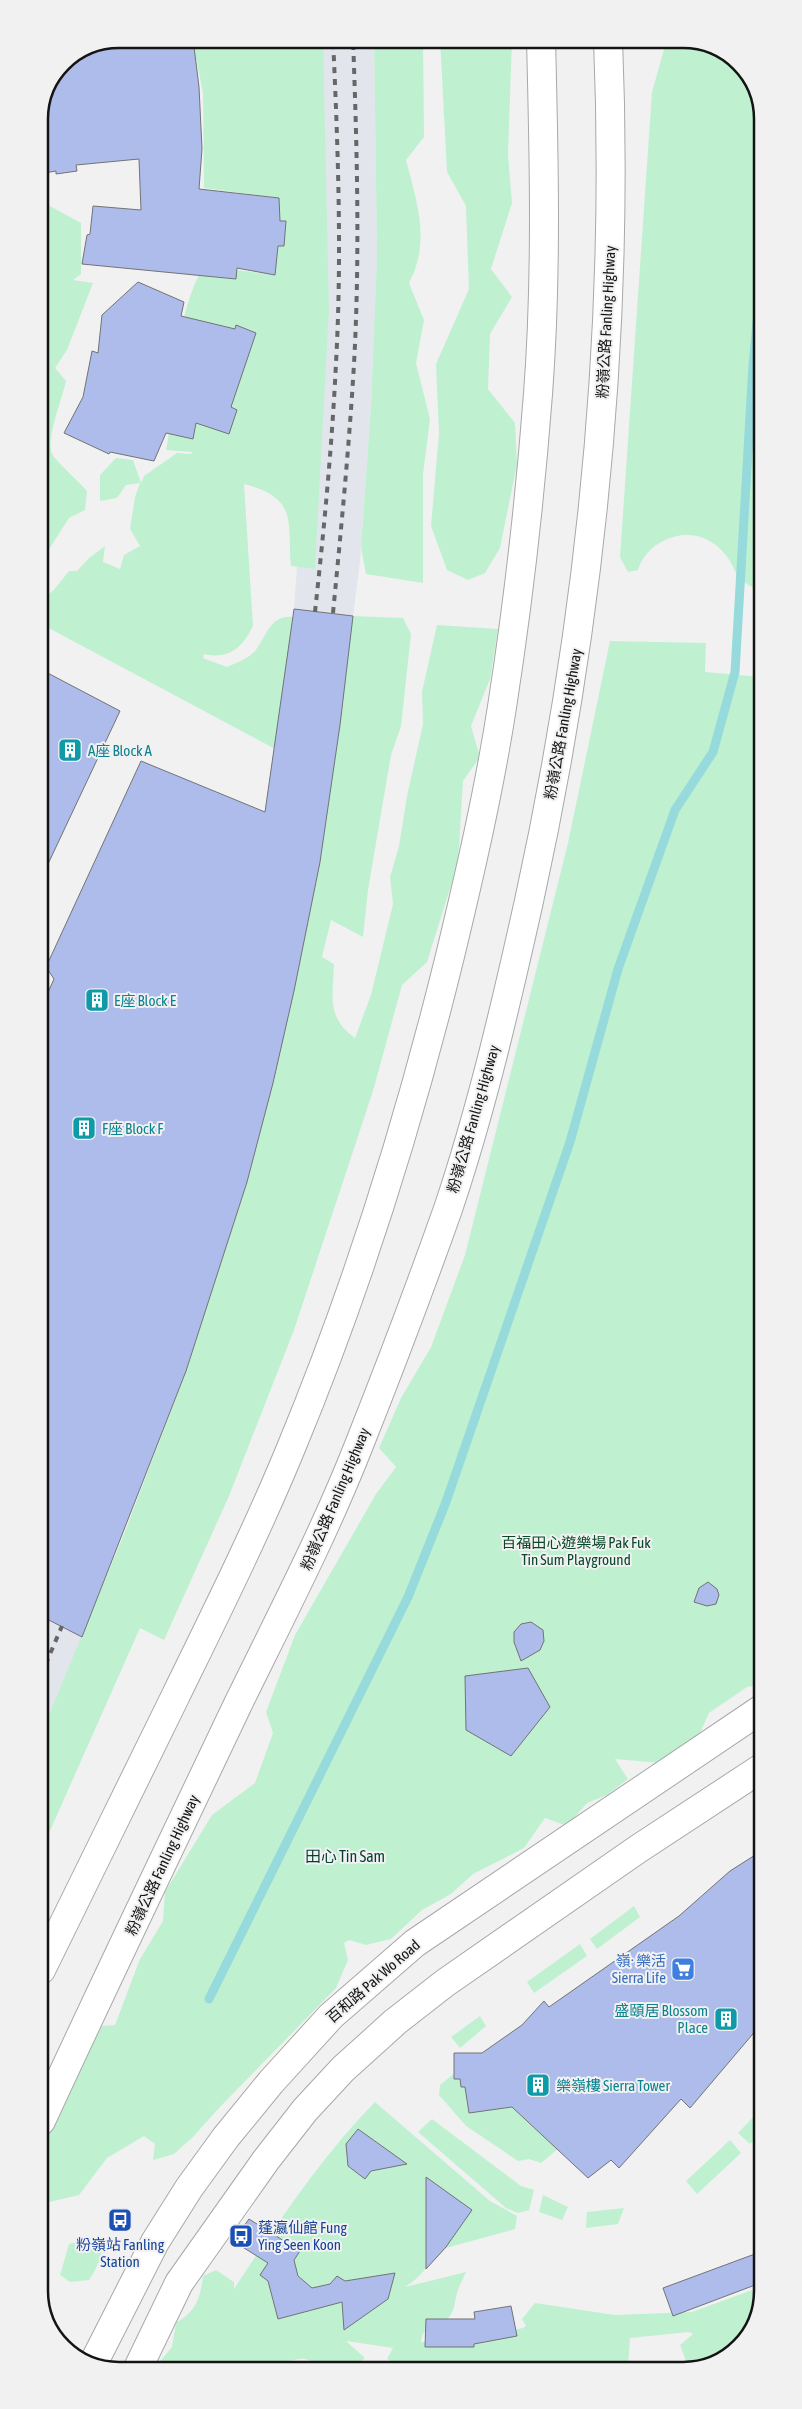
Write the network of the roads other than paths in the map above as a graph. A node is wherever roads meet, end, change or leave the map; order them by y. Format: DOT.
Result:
graph roads {
  1 [pos="541,48"];
  2 [pos="608,48"];
  3 [pos="754,1713"];
  4 [pos="754,1773"];
  5 [pos="48,1956"];
  6 [pos="48,2106"];
  7 [pos="96,2358"];
  8 [pos="141,2361"];
  1 -- 5 [label="main road"];
  2 -- 6 [label="main road, 粉嶺公路 Fanling Highway"];
  3 -- 7 [label="main road, 百和路 Pak Wo Road"];
  4 -- 8 [label="main road"];
}
